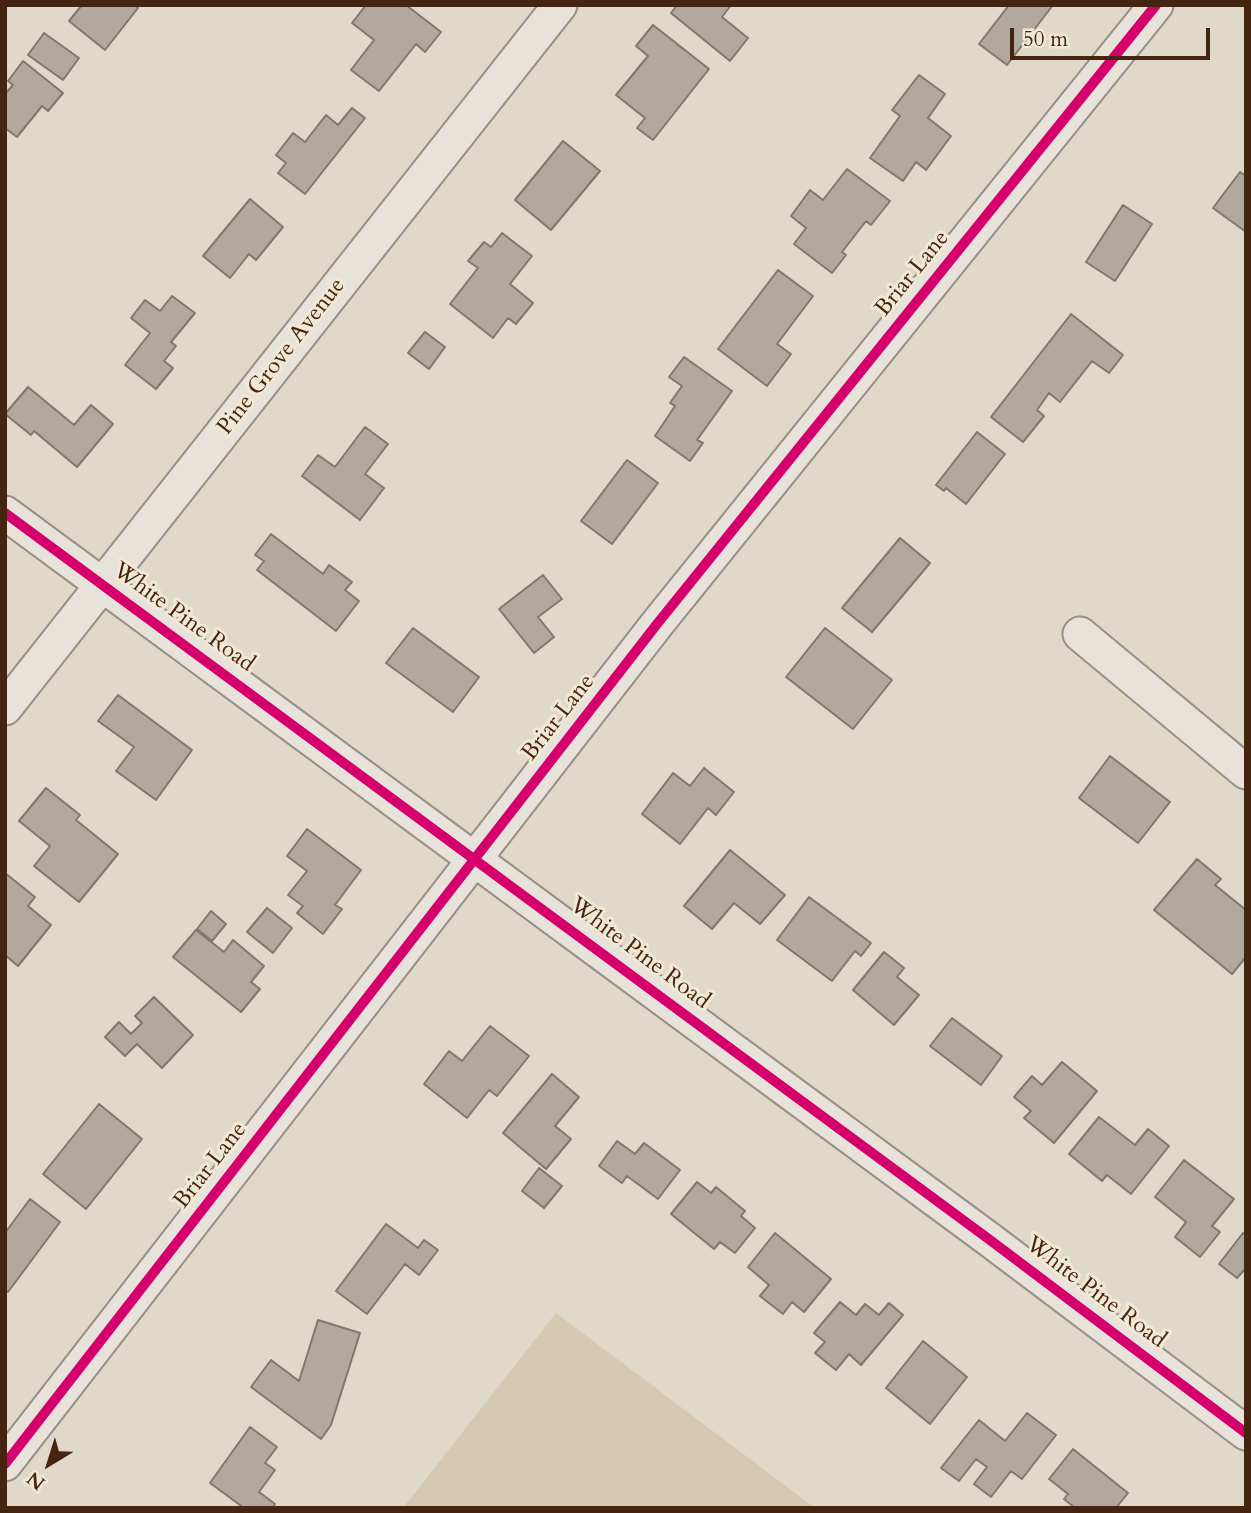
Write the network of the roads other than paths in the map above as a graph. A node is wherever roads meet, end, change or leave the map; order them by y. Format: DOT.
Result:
graph roads {
  1 [pos="560,5"];
  2 [pos="1156,5"];
  3 [pos="5,513"];
  4 [pos="102,584"];
  5 [pos="1080,634"];
  6 [pos="5,708"];
  7 [pos="1246,772"];
  8 [pos="476,859"];
  9 [pos="1246,1433"];
  10 [pos="5,1464"];
  1 -- 4 [label="street, Pine Grove Avenue"];
  2 -- 8 [label="street, Briar Lane"];
  3 -- 4 [label="street, White Pine Road"];
  4 -- 6 [label="street, Pine Grove Avenue"];
  4 -- 8 [label="street, White Pine Road"];
  5 -- 7 [label="street"];
  8 -- 9 [label="street, White Pine Road"];
  8 -- 10 [label="street, Briar Lane"];
}
